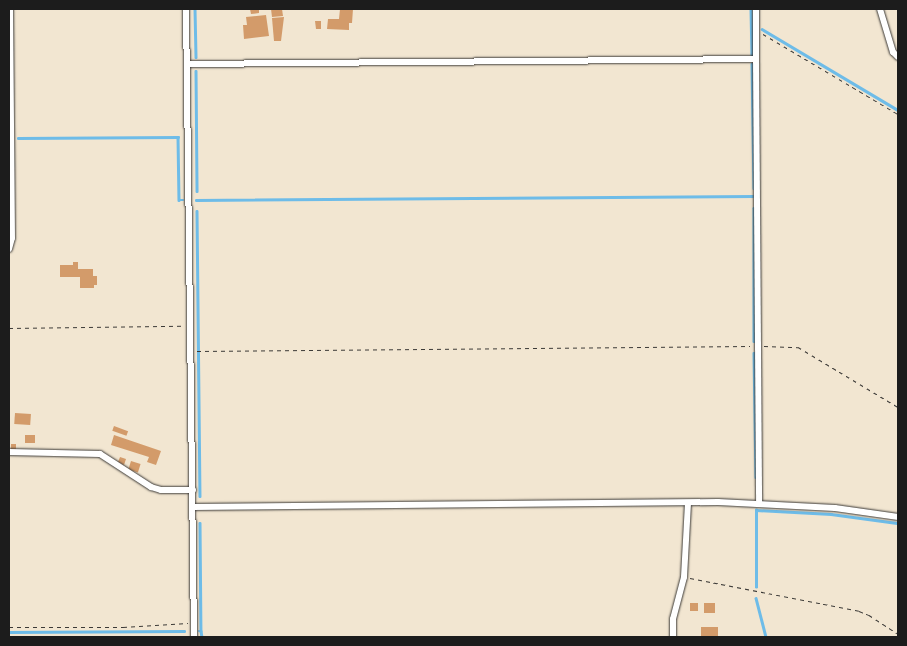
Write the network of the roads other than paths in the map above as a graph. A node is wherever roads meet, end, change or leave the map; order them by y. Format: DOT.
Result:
graph roads {
  1 [pos="10,9"];
  2 [pos="186,9"];
  3 [pos="756,9"];
  4 [pos="880,9"];
  5 [pos="898,57"];
  6 [pos="756,59"];
  7 [pos="188,64"];
  8 [pos="9,249"];
  9 [pos="9,452"];
  10 [pos="193,490"];
  11 [pos="688,503"];
  12 [pos="759,503"];
  13 [pos="193,506"];
  14 [pos="898,517"];
  15 [pos="194,637"];
  16 [pos="673,637"];
  1 -- 8 [label="street"];
  2 -- 7 [label="street"];
  3 -- 6 [label="street"];
  4 -- 5 [label="street"];
  6 -- 7 [label="street"];
  6 -- 12 [label="street"];
  7 -- 10 [label="street"];
  9 -- 10 [label="street"];
  10 -- 13 [label="street"];
  11 -- 12 [label="street"];
  11 -- 13 [label="street"];
  11 -- 16 [label="street"];
  12 -- 14 [label="street"];
  13 -- 15 [label="street"];
}
